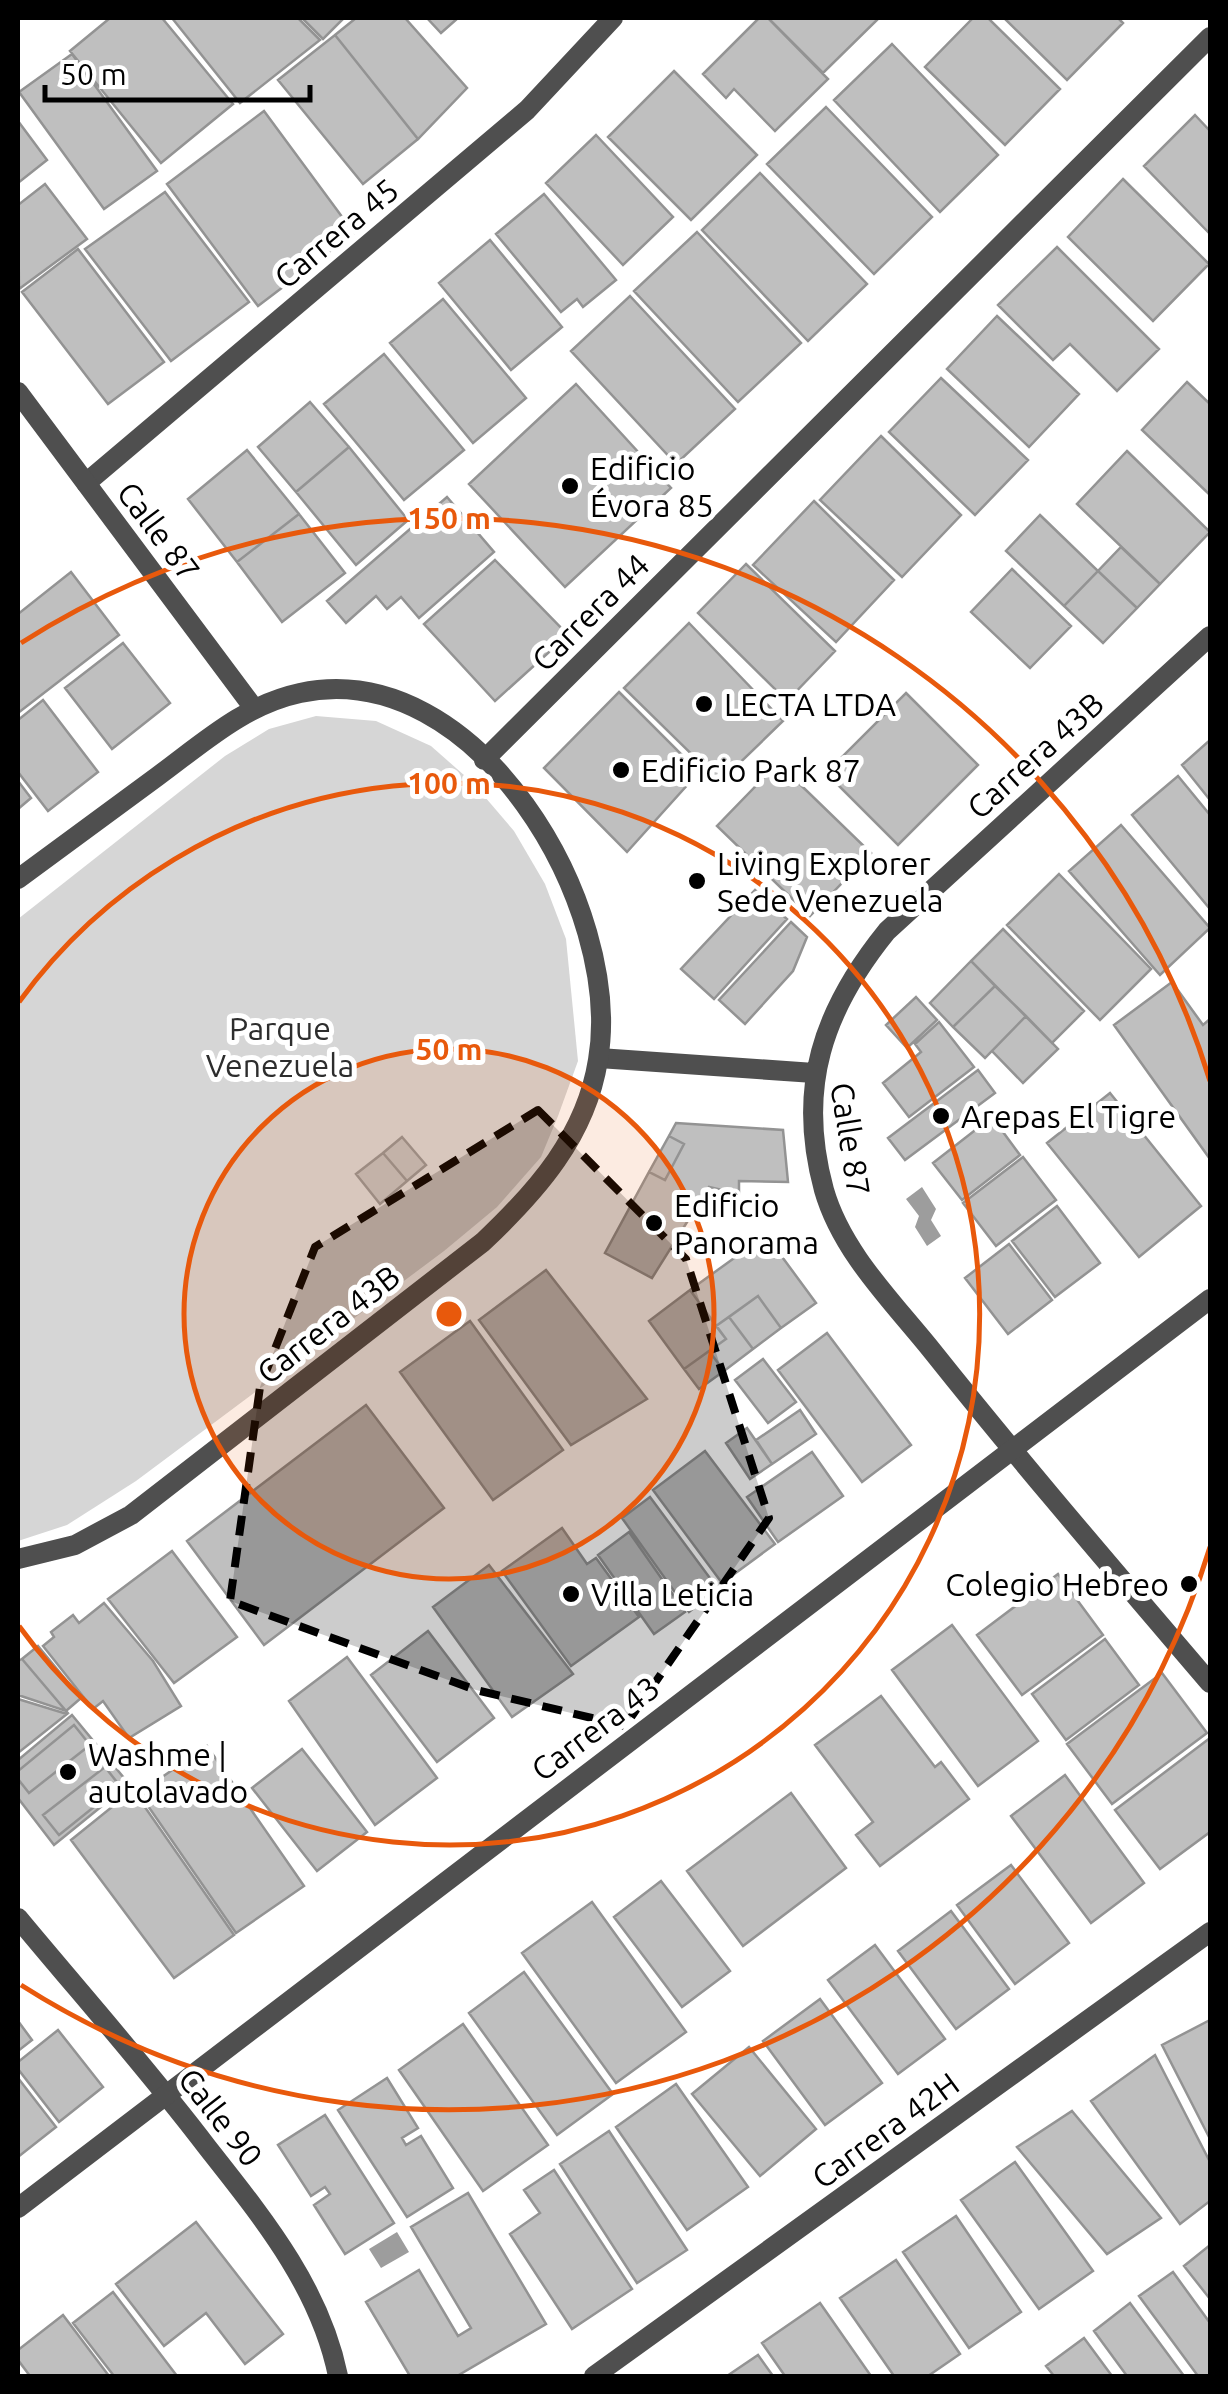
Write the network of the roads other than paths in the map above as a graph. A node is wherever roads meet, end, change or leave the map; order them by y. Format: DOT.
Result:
graph roads {
  1 [pos="613,18"];
  2 [pos="1210,37"];
  3 [pos="18,392"];
  4 [pos="86,483"];
  5 [pos="1210,636"];
  6 [pos="253,706"];
  7 [pos="484,760"];
  8 [pos="18,879"];
  9 [pos="599,1058"];
  10 [pos="814,1073"];
  11 [pos="1210,1299"];
  12 [pos="1011,1450"];
  13 [pos="18,1559"];
  14 [pos="1210,1683"];
  15 [pos="18,1918"];
  16 [pos="1210,1932"];
  17 [pos="166,2093"];
  18 [pos="18,2208"];
  19 [pos="338,2376"];
  20 [pos="594,2376"];
  1 -- 4 [label="street, Carrera 45"];
  2 -- 7 [label="street, Carrera 44"];
  3 -- 4 [label="street, Calle 87"];
  4 -- 6 [label="street, Calle 87"];
  5 -- 10 [label="street, Carrera 43B"];
  6 -- 7 [label="street"];
  6 -- 8 [label="street"];
  7 -- 9 [label="street"];
  9 -- 10 [label="street, Calle 87"];
  9 -- 13 [label="street, Carrera 43B"];
  10 -- 12 [label="street, Calle 87"];
  11 -- 12 [label="street, Carrera 43"];
  12 -- 14 [label="street, Calle 87"];
  12 -- 17 [label="street, Carrera 43"];
  15 -- 17 [label="street, Calle 90"];
  16 -- 20 [label="street, Carrera 42H"];
  17 -- 18 [label="street, Carrera 43"];
  17 -- 19 [label="street, Calle 90"];
}
